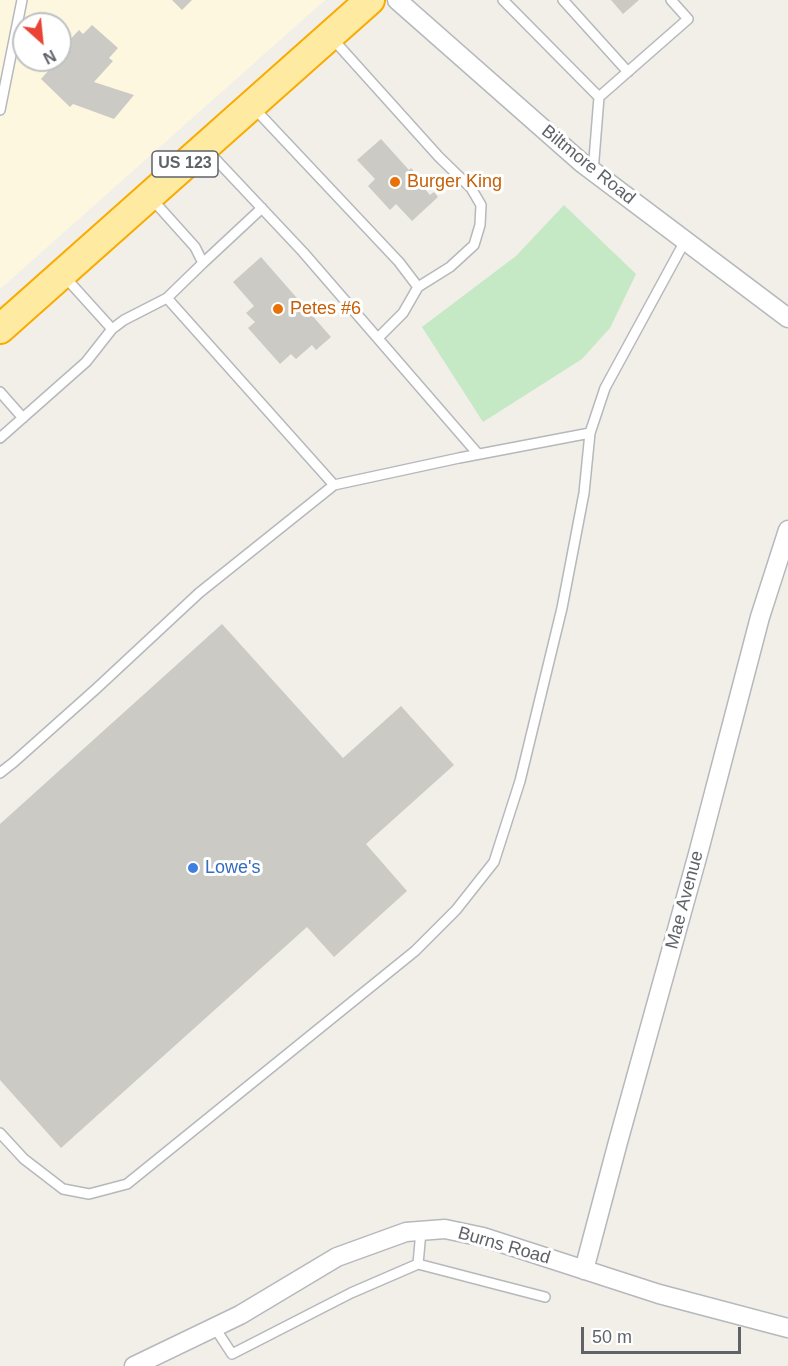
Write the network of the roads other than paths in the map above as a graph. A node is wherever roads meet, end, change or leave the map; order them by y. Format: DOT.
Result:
graph roads {
  1 [pos="22,0"];
  2 [pos="370,0"];
  3 [pos="398,0"];
  4 [pos="503,0"];
  5 [pos="563,0"];
  6 [pos="671,0"];
  7 [pos="330,36"];
  8 [pos="628,72"];
  9 [pos="599,97"];
  10 [pos="251,106"];
  11 [pos="0,110"];
  12 [pos="205,147"];
  13 [pos="593,172"];
  14 [pos="149,196"];
  15 [pos="262,208"];
  16 [pos="685,241"];
  17 [pos="203,263"];
  18 [pos="62,273"];
  19 [pos="418,287"];
  20 [pos="167,298"];
  21 [pos="788,318"];
  22 [pos="0,329"];
  23 [pos="112,329"];
  24 [pos="378,338"];
  25 [pos="0,392"];
  26 [pos="23,418"];
  27 [pos="590,433"];
  28 [pos="0,438"];
  29 [pos="478,454"];
  30 [pos="334,485"];
  31 [pos="788,530"];
  32 [pos="0,772"];
  33 [pos="0,1133"];
  34 [pos="421,1231"];
  35 [pos="418,1264"];
  36 [pos="585,1270"];
  37 [pos="545,1297"];
  38 [pos="215,1328"];
  39 [pos="788,1328"];
  40 [pos="134,1366"];
  1 -- 11 [label="lane"];
  2 -- 7 [label="highway, US 123"];
  3 -- 13 [label="street, Biltmore Road"];
  4 -- 9 [label="lane"];
  5 -- 8 [label="lane"];
  6 -- 8 [label="lane"];
  7 -- 10 [label="highway, US 123"];
  7 -- 19 [label="lane"];
  8 -- 9 [label="lane"];
  9 -- 13 [label="lane"];
  10 -- 12 [label="highway, US 123"];
  10 -- 19 [label="lane"];
  12 -- 14 [label="highway, US 123"];
  12 -- 15 [label="lane"];
  13 -- 16 [label="street, Biltmore Road"];
  14 -- 17 [label="lane"];
  14 -- 18 [label="highway, US 123"];
  15 -- 17 [label="lane"];
  15 -- 24 [label="lane"];
  16 -- 21 [label="street, Biltmore Road"];
  16 -- 27 [label="lane"];
  17 -- 20 [label="lane"];
  18 -- 22 [label="highway, US 123"];
  18 -- 23 [label="lane"];
  19 -- 24 [label="lane"];
  20 -- 23 [label="lane"];
  20 -- 30 [label="lane"];
  23 -- 26 [label="lane"];
  24 -- 29 [label="lane"];
  25 -- 26 [label="lane"];
  26 -- 28 [label="lane"];
  27 -- 29 [label="lane"];
  27 -- 33 [label="lane"];
  29 -- 30 [label="lane"];
  30 -- 32 [label="lane"];
  31 -- 36 [label="street, Mae Avenue"];
  34 -- 35 [label="lane"];
  34 -- 36 [label="street, Burns Road"];
  34 -- 38 [label="street, Burns Road"];
  35 -- 37 [label="lane"];
  35 -- 38 [label="lane"];
  36 -- 39 [label="street, Burns Road"];
  38 -- 40 [label="street, Burns Road"];
}
